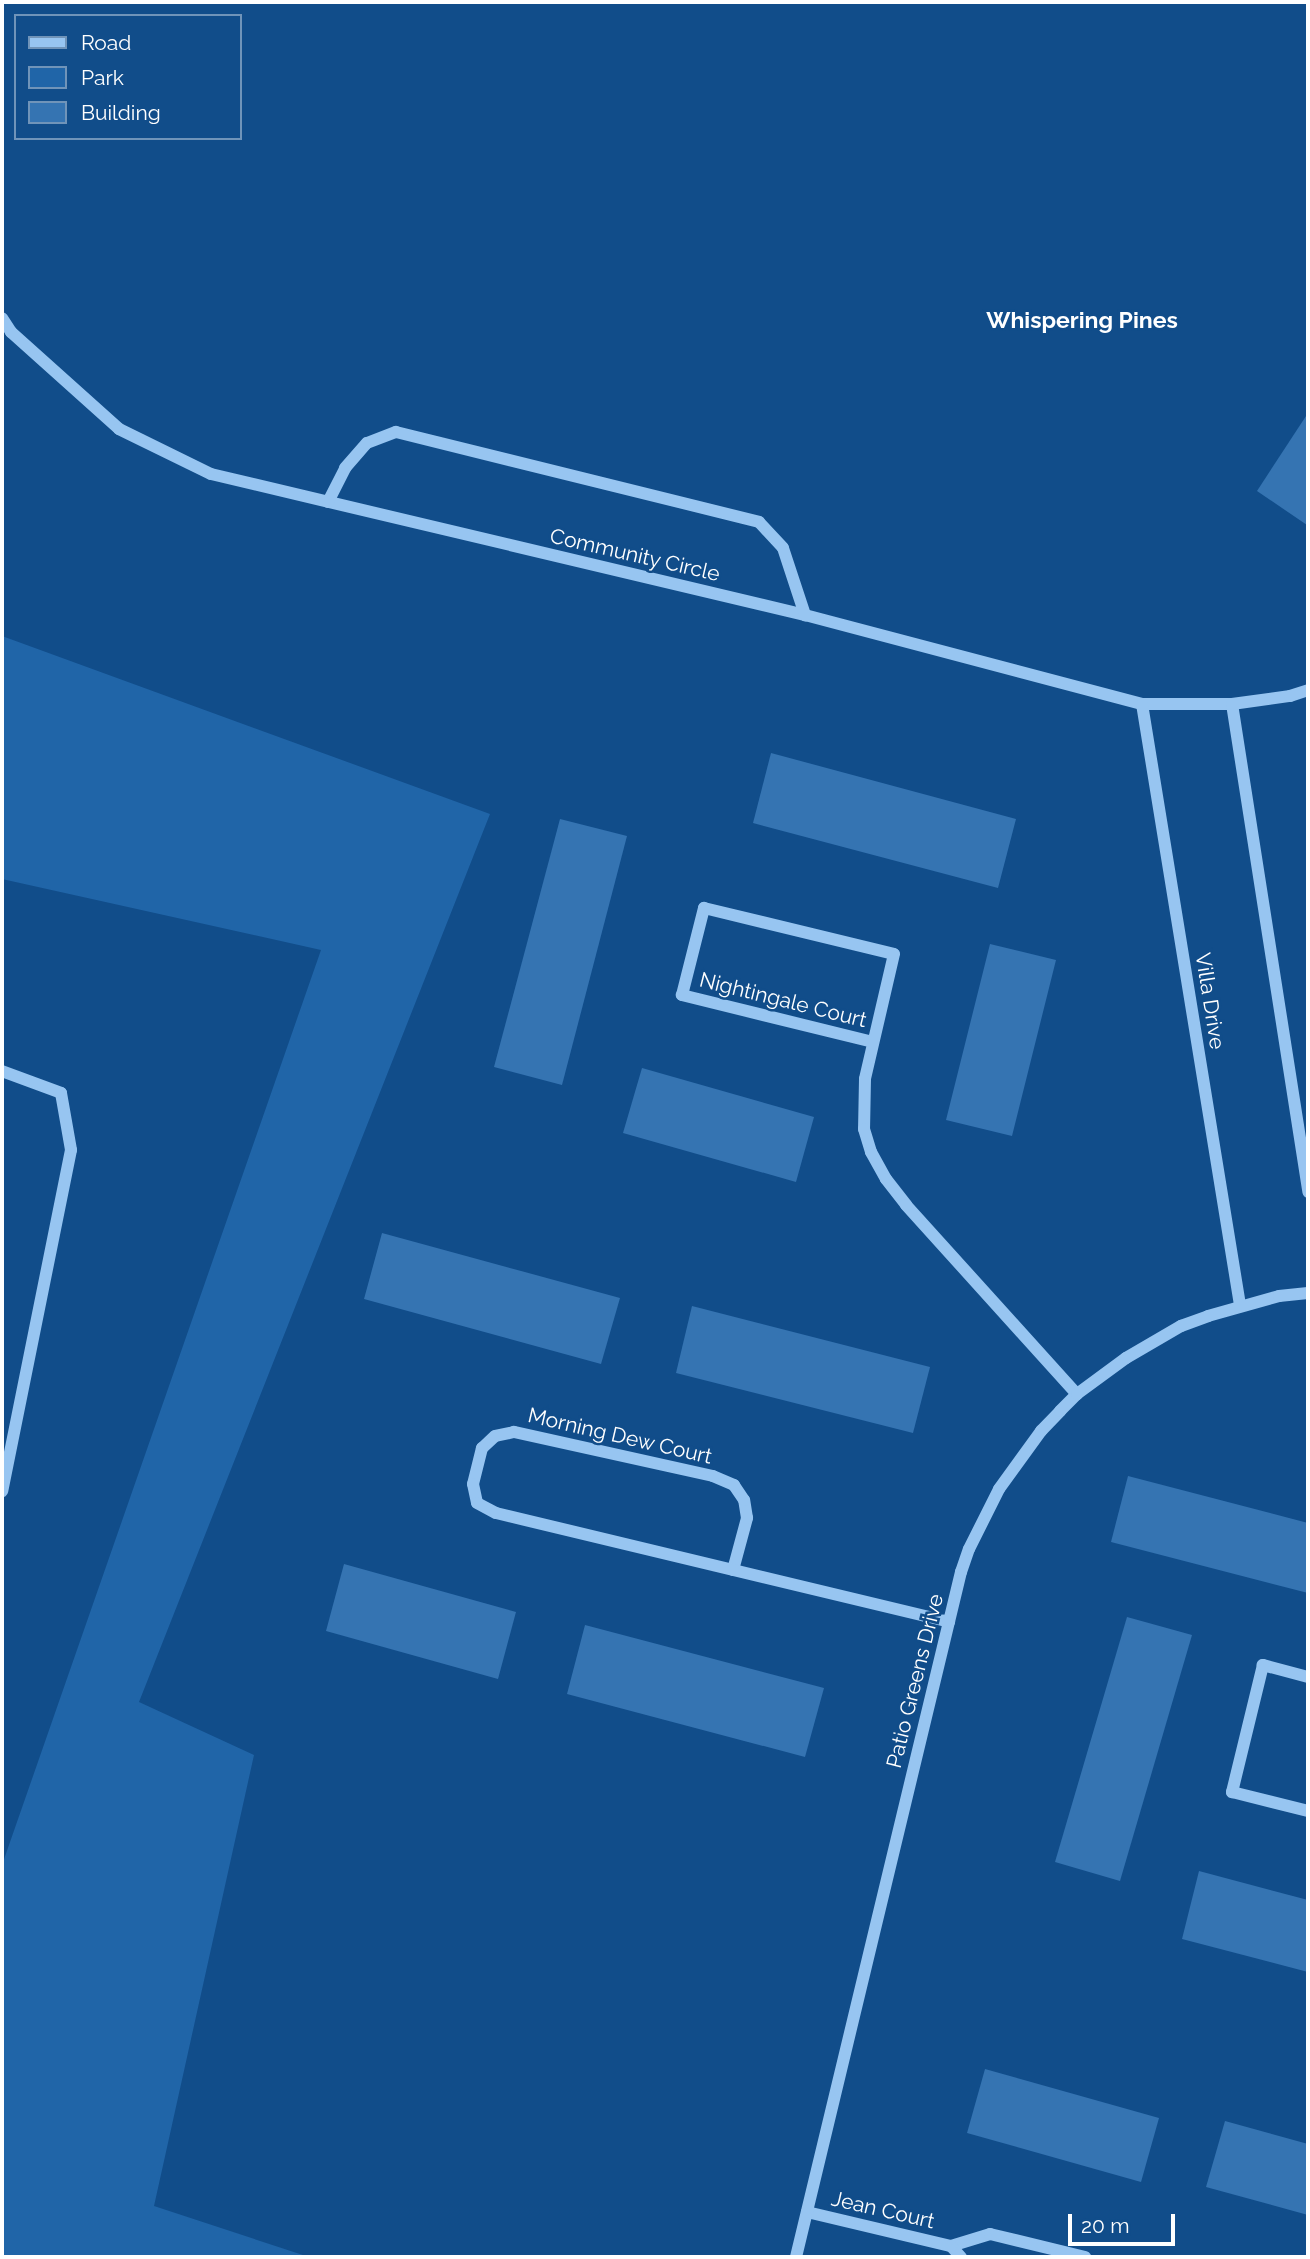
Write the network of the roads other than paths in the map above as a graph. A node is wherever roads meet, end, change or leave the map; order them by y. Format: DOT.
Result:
graph roads {
  1 [pos="2,318"];
  2 [pos="328,502"];
  3 [pos="805,615"];
  4 [pos="1308,690"];
  5 [pos="1142,704"];
  6 [pos="1232,704"];
  7 [pos="873,1042"];
  8 [pos="2,1071"];
  9 [pos="1308,1192"];
  10 [pos="1308,1293"];
  11 [pos="1240,1305"];
  12 [pos="1077,1394"];
  13 [pos="2,1491"];
  14 [pos="733,1570"];
  15 [pos="949,1622"];
  16 [pos="1308,1677"];
  17 [pos="1308,1811"];
  18 [pos="807,2212"];
  19 [pos="951,2246"];
  20 [pos="796,2257"];
  21 [pos="961,2257"];
  22 [pos="1085,2257"];
  1 -- 2 [label="street, Community Circle"];
  2 -- 3 [label="street, Community Circle"];
  2 -- 3 [label="street"];
  3 -- 5 [label="street, Community Circle"];
  4 -- 6 [label="street, Community Circle"];
  5 -- 6 [label="street, Community Circle"];
  5 -- 11 [label="street, Villa Drive"];
  6 -- 9 [label="street"];
  7 -- 7 [label="street, Nightingale Court"];
  7 -- 12 [label="street, Nightingale Court"];
  8 -- 13 [label="street"];
  10 -- 11 [label="street, Patio Greens Drive"];
  11 -- 12 [label="street, Patio Greens Drive"];
  12 -- 15 [label="street, Patio Greens Drive"];
  14 -- 14 [label="street, Morning Dew Court"];
  14 -- 15 [label="street, Morning Dew Court"];
  15 -- 18 [label="street, Patio Greens Drive"];
  16 -- 17 [label="street"];
  18 -- 19 [label="street, Jean Court"];
  18 -- 20 [label="street, Patio Greens Drive"];
  19 -- 21 [label="street, Jean Court"];
  19 -- 22 [label="street, Jean Court"];
}
